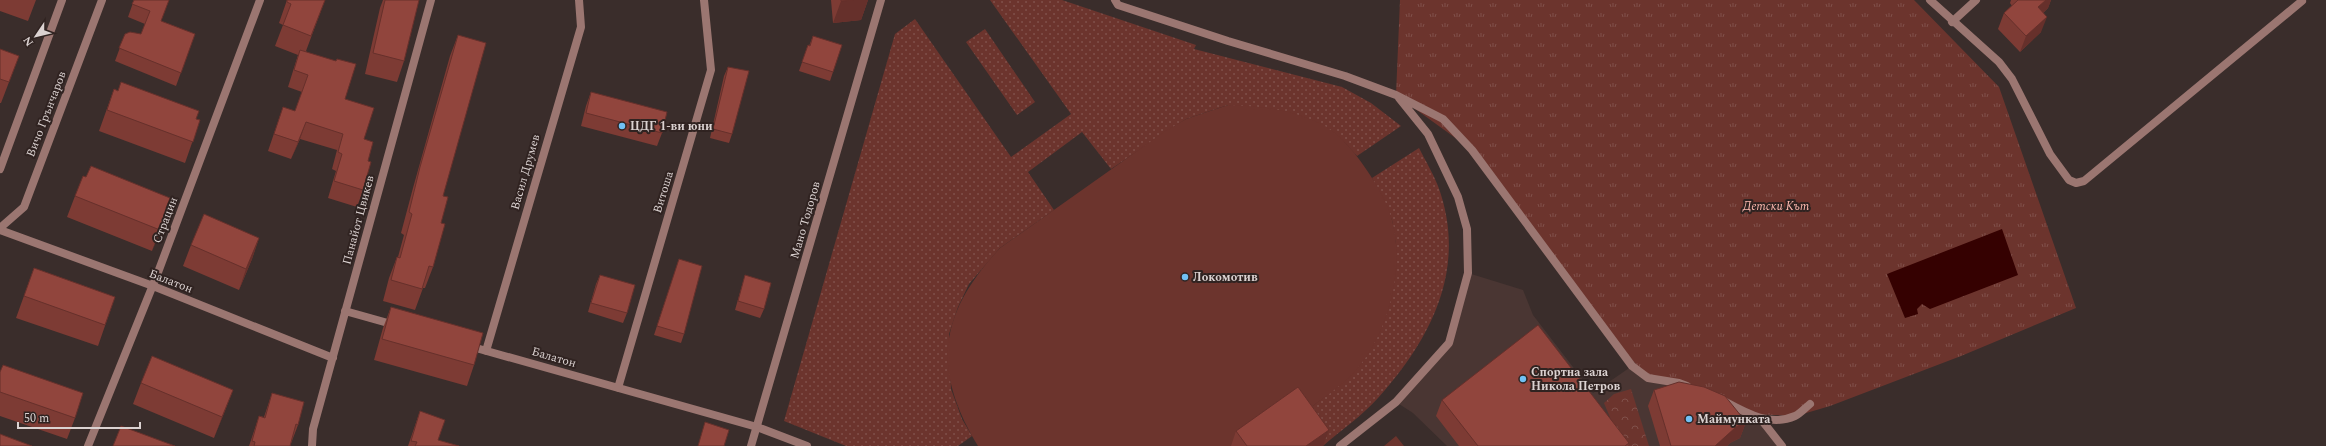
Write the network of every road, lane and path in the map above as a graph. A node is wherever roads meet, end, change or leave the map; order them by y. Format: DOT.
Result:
graph roads {
  1 [pos="62,0"];
  2 [pos="102,0"];
  3 [pos="260,0"];
  4 [pos="431,0"];
  5 [pos="579,0"];
  6 [pos="704,0"];
  7 [pos="881,0"];
  8 [pos="1114,0"];
  9 [pos="1930,0"];
  10 [pos="1976,0"];
  11 [pos="2302,1"];
  12 [pos="1952,22"];
  13 [pos="1396,95"];
  14 [pos="0,169"];
  15 [pos="0,229"];
  16 [pos="153,286"];
  17 [pos="345,311"];
  18 [pos="404,328"];
  19 [pos="464,344"];
  20 [pos="486,351"];
  21 [pos="333,358"];
  22 [pos="618,388"];
  23 [pos="1694,388"];
  24 [pos="1716,397"];
  25 [pos="1810,404"];
  26 [pos="1760,418"];
  27 [pos="757,427"];
  28 [pos="88,446"];
  29 [pos="312,446"];
  30 [pos="751,446"];
  31 [pos="807,446"];
  32 [pos="1340,446"];
  33 [pos="1782,446"];
  1 -- 14 [label="street, Вичо Грънчаров"];
  2 -- 15 [label="street, Вичо Грънчаров"];
  3 -- 16 [label="street, Страцин"];
  4 -- 17 [label="street, Панайот Цвикев"];
  5 -- 20 [label="street, Васил Друмев"];
  6 -- 22 [label="street, Витоша"];
  7 -- 27 [label="street, Мано Тодоров"];
  8 -- 13 [label="street"];
  9 -- 12 [label="street"];
  10 -- 12 [label="street"];
  11 -- 12 [label="street"];
  13 -- 23 [label="street"];
  13 -- 32 [label="street"];
  15 -- 16 [label="street, Балатон"];
  16 -- 21 [label="street, Балатон"];
  16 -- 28 [label="street, Страцин"];
  17 -- 18 [label="street"];
  17 -- 21 [label="street, Панайот Цвикев"];
  19 -- 20 [label="street, Балатон"];
  20 -- 22 [label="street, Балатон"];
  21 -- 29 [label="street, Панайот Цвикев"];
  22 -- 27 [label="street, Балатон"];
  24 -- 26 [label="street"];
  25 -- 26 [label="street"];
  26 -- 33 [label="street"];
  27 -- 30 [label="street, Мано Тодоров"];
  27 -- 31 [label="street, Балатон"];
}
